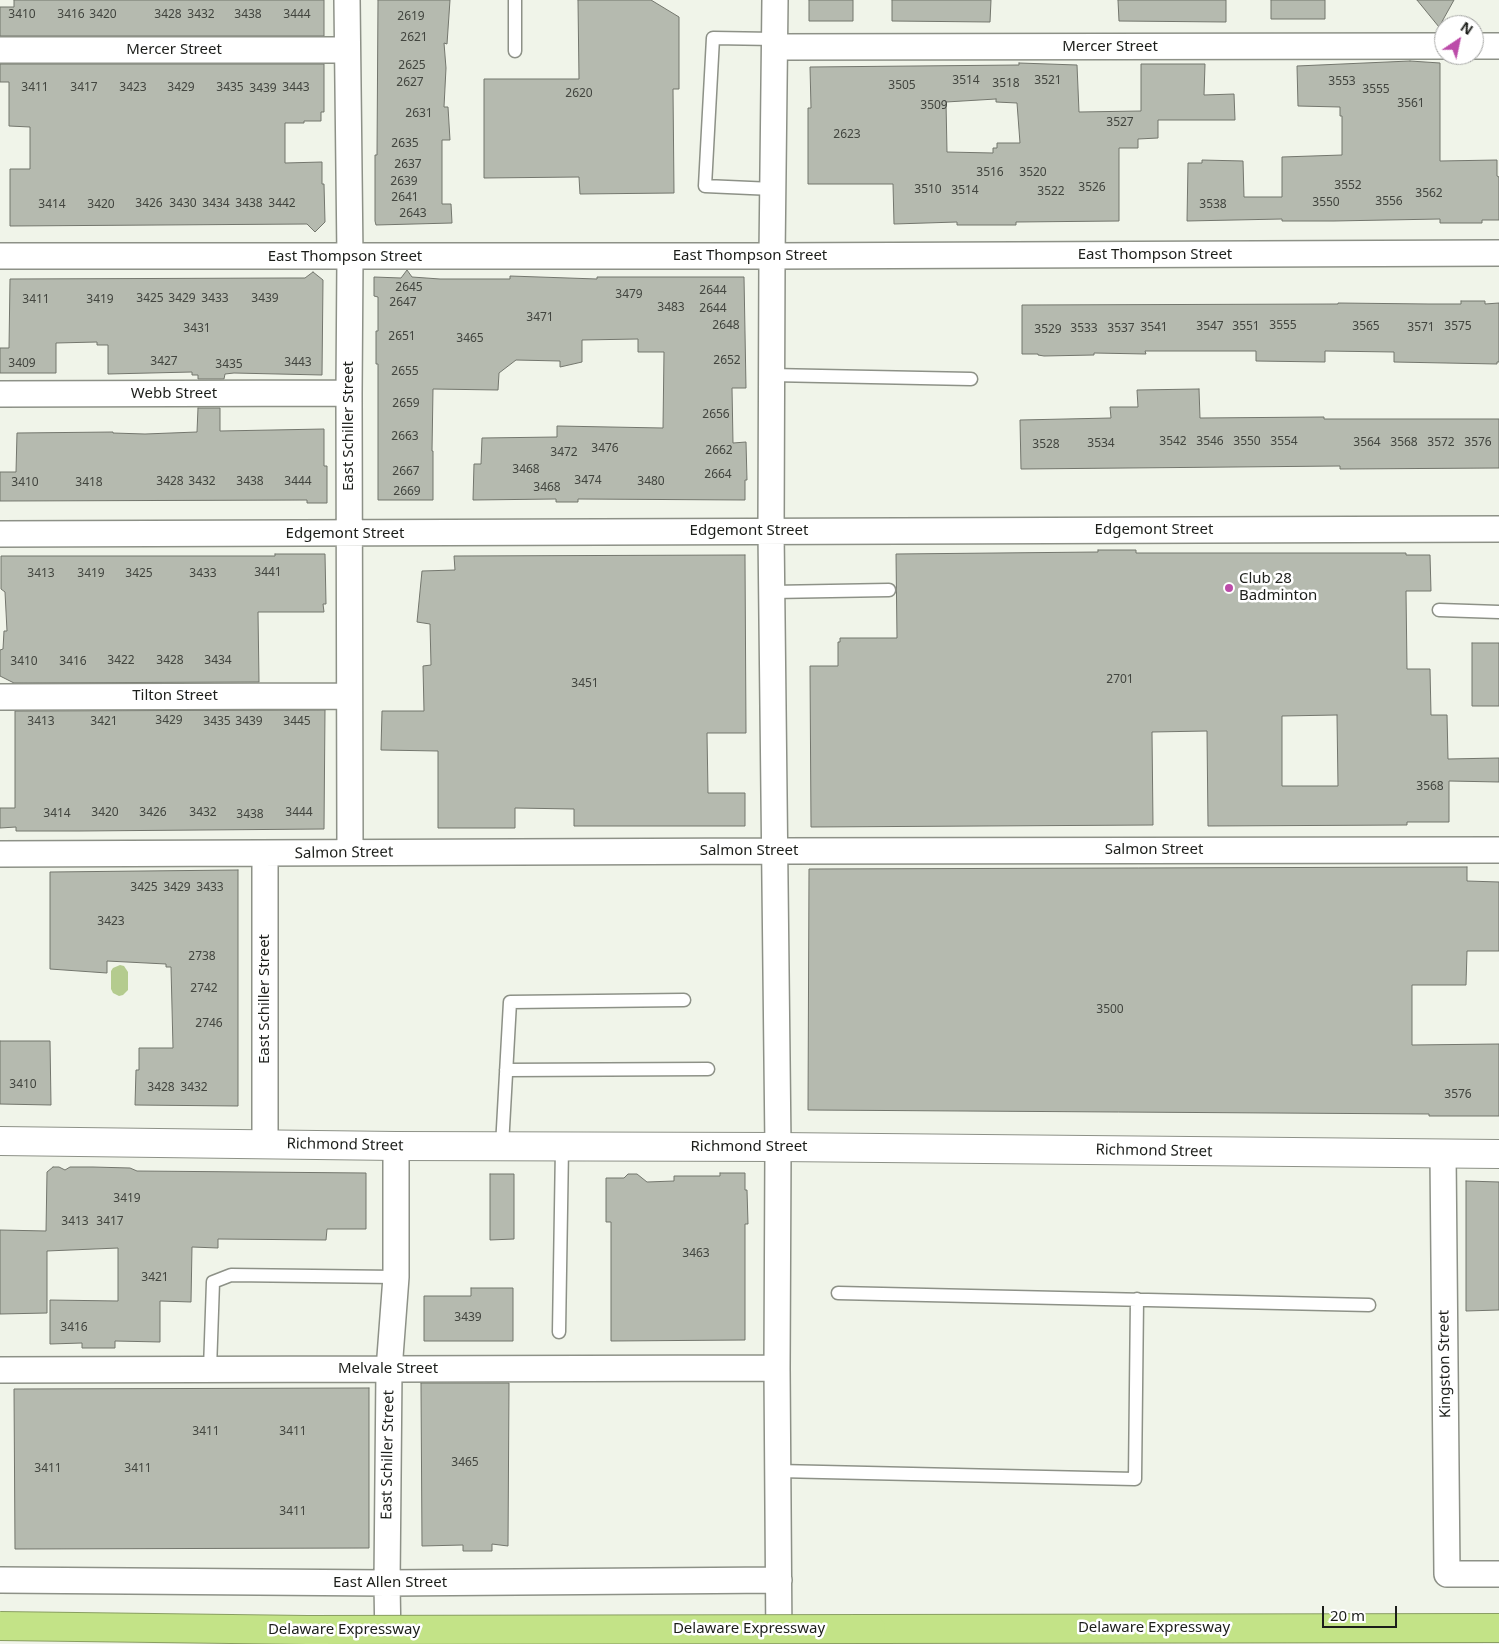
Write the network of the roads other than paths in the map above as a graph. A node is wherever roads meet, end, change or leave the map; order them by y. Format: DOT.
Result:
graph roads {
  1 [pos="347,0"];
  2 [pos="515,0"];
  3 [pos="775,0"];
  4 [pos="775,43"];
  5 [pos="1434,46"];
  6 [pos="1484,46"];
  7 [pos="1499,46"];
  8 [pos="0,50"];
  9 [pos="347,50"];
  10 [pos="515,51"];
  11 [pos="773,189"];
  12 [pos="1499,253"];
  13 [pos="0,256"];
  14 [pos="772,256"];
  15 [pos="350,257"];
  16 [pos="771,375"];
  17 [pos="971,379"];
  18 [pos="349,393"];
  19 [pos="0,394"];
  20 [pos="1499,529"];
  21 [pos="771,531"];
  22 [pos="0,534"];
  23 [pos="350,534"];
  24 [pos="889,590"];
  25 [pos="772,592"];
  26 [pos="1439,610"];
  27 [pos="1499,612"];
  28 [pos="349,696"];
  29 [pos="0,697"];
  30 [pos="1499,850"];
  31 [pos="776,851"];
  32 [pos="350,852"];
  33 [pos="0,854"];
  34 [pos="265,854"];
  35 [pos="684,1000"];
  36 [pos="708,1069"];
  37 [pos="506,1070"];
  38 [pos="0,1141"];
  39 [pos="265,1144"];
  40 [pos="396,1146"];
  41 [pos="502,1146"];
  42 [pos="562,1147"];
  43 [pos="778,1147"];
  44 [pos="1443,1154"];
  45 [pos="1499,1154"];
  46 [pos="396,1278"];
  47 [pos="838,1293"];
  48 [pos="1137,1299"];
  49 [pos="1369,1305"];
  50 [pos="559,1332"];
  51 [pos="777,1368"];
  52 [pos="210,1369"];
  53 [pos="0,1370"];
  54 [pos="389,1370"];
  55 [pos="778,1471"];
  56 [pos="1499,1574"];
  57 [pos="0,1580"];
  58 [pos="779,1580"];
  59 [pos="386,1583"];
  60 [pos="0,1626"];
  61 [pos="1499,1628"];
  62 [pos="388,1644"];
  63 [pos="779,1644"];
  1 -- 9 [label="street, East Schiller Street"];
  2 -- 10 [label="lane"];
  3 -- 4 [label="street"];
  4 -- 5 [label="street, Mercer Street"];
  4 -- 11 [label="street"];
  4 -- 11 [label="lane"];
  6 -- 7 [label="street"];
  8 -- 9 [label="street, Mercer Street"];
  9 -- 15 [label="street, East Schiller Street"];
  11 -- 14 [label="street"];
  12 -- 14 [label="street, East Thompson Street"];
  13 -- 15 [label="street, East Thompson Street"];
  14 -- 15 [label="street, East Thompson Street"];
  14 -- 16 [label="street"];
  15 -- 18 [label="street, East Schiller Street"];
  16 -- 17 [label="lane"];
  16 -- 21 [label="street"];
  18 -- 19 [label="street, Webb Street"];
  18 -- 23 [label="street, East Schiller Street"];
  20 -- 21 [label="street, Edgemont Street"];
  21 -- 23 [label="street, Edgemont Street"];
  21 -- 25 [label="street"];
  22 -- 23 [label="street, Edgemont Street"];
  23 -- 28 [label="street, East Schiller Street"];
  24 -- 25 [label="lane"];
  25 -- 31 [label="street"];
  26 -- 27 [label="lane"];
  28 -- 29 [label="street, Tilton Street"];
  28 -- 32 [label="street, East Schiller Street"];
  30 -- 31 [label="street, Salmon Street"];
  31 -- 32 [label="street, Salmon Street"];
  31 -- 43 [label="street"];
  32 -- 34 [label="street, Salmon Street"];
  33 -- 34 [label="street, Salmon Street"];
  34 -- 39 [label="street, East Schiller Street"];
  35 -- 37 [label="lane"];
  36 -- 37 [label="lane"];
  37 -- 41 [label="lane"];
  38 -- 39 [label="main road, Richmond Street"];
  39 -- 40 [label="main road, Richmond Street"];
  40 -- 41 [label="main road, Richmond Street"];
  40 -- 46 [label="street, East Schiller Street"];
  41 -- 42 [label="main road, Richmond Street"];
  42 -- 43 [label="main road, Richmond Street"];
  42 -- 50 [label="lane"];
  43 -- 44 [label="main road, Richmond Street"];
  43 -- 51 [label="street"];
  44 -- 45 [label="main road, Richmond Street"];
  44 -- 56 [label="street, Kingston Street"];
  46 -- 52 [label="lane"];
  46 -- 54 [label="street, East Schiller Street"];
  47 -- 48 [label="lane"];
  48 -- 49 [label="lane"];
  48 -- 55 [label="lane"];
  51 -- 54 [label="street, Melvale Street"];
  51 -- 55 [label="street"];
  52 -- 53 [label="street, Melvale Street"];
  52 -- 54 [label="street, Melvale Street"];
  54 -- 59 [label="street, East Schiller Street"];
  55 -- 58 [label="street"];
  57 -- 59 [label="street, East Allen Street"];
  58 -- 59 [label="street, East Allen Street"];
  58 -- 63 [label="street"];
  59 -- 62 [label="street, East Schiller Street"];
  60 -- 61 [label="highway, Delaware Expressway, bridge"];
}
